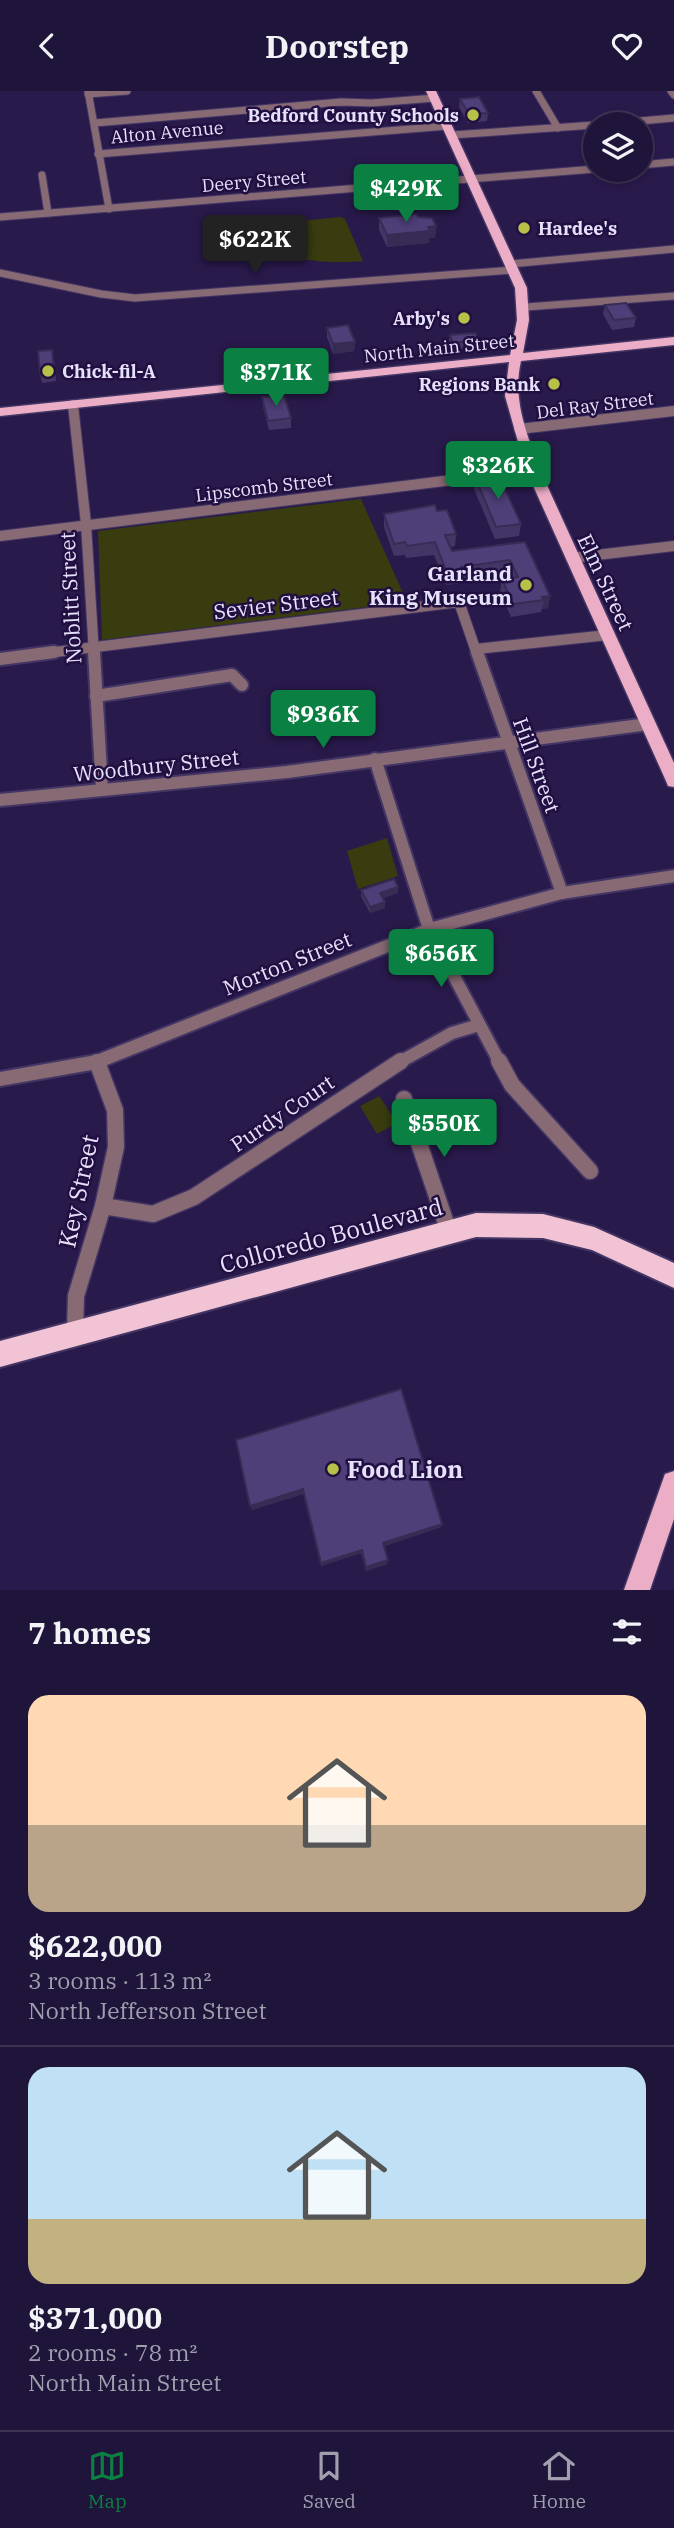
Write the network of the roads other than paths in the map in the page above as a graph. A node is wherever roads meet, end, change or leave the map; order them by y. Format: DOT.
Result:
graph roads {
  1 [pos="127,91"];
  2 [pos="536,91"];
  3 [pos="88,93"];
  4 [pos="433,95"];
  5 [pos="674,118"];
  6 [pos="653,120"];
  7 [pos="94,123"];
  8 [pos="583,126"];
  9 [pos="558,128"];
  10 [pos="450,130"];
  11 [pos="98,153"];
  12 [pos="674,162"];
  13 [pos="653,164"];
  14 [pos="583,170"];
  15 [pos="42,175"];
  16 [pos="472,180"];
  17 [pos="109,209"];
  18 [pos="48,213"];
  19 [pos="0,217"];
  20 [pos="674,249"];
  21 [pos="511,267"];
  22 [pos="0,273"];
  23 [pos="674,296"];
  24 [pos="526,307"];
  25 [pos="674,341"];
  26 [pos="518,357"];
  27 [pos="72,405"];
  28 [pos="674,411"];
  29 [pos="0,412"];
  30 [pos="519,429"];
  31 [pos="533,470"];
  32 [pos="86,524"];
  33 [pos="0,536"];
  34 [pos="674,546"];
  35 [pos="571,558"];
  36 [pos="608,635"];
  37 [pos="92,647"];
  38 [pos="475,649"];
  39 [pos="0,659"];
  40 [pos="242,685"];
  41 [pos="96,696"];
  42 [pos="648,724"];
  43 [pos="508,741"];
  44 [pos="374,759"];
  45 [pos="674,781"];
  46 [pos="102,789"];
  47 [pos="0,800"];
  48 [pos="674,876"];
  49 [pos="562,893"];
  50 [pos="429,929"];
  51 [pos="479,1025"];
  52 [pos="97,1062"];
  53 [pos="0,1079"];
  54 [pos="404,1099"];
  55 [pos="590,1171"];
  56 [pos="103,1206"];
  57 [pos="449,1232"];
  58 [pos="674,1276"];
  59 [pos="75,1332"];
  60 [pos="0,1354"];
  61 [pos="674,1483"];
  62 [pos="668,1515"];
  63 [pos="637,1590"];
  1 -- 3 [label="street"];
  2 -- 9 [label="street"];
  3 -- 7 [label="street"];
  4 -- 7 [label="street"];
  4 -- 10 [label="main road"];
  5 -- 6 [label="street"];
  7 -- 11 [label="street"];
  8 -- 9 [label="street, Alton Avenue"];
  9 -- 10 [label="street, Alton Avenue"];
  10 -- 11 [label="street, Alton Avenue"];
  10 -- 16 [label="main road"];
  11 -- 17 [label="street"];
  12 -- 13 [label="street"];
  14 -- 16 [label="street, Deery Street"];
  15 -- 18 [label="street"];
  16 -- 17 [label="street, Deery Street"];
  16 -- 21 [label="main road"];
  17 -- 18 [label="street, Deery Street"];
  18 -- 19 [label="street, Deery Street"];
  20 -- 21 [label="street"];
  21 -- 22 [label="street"];
  21 -- 24 [label="main road"];
  23 -- 24 [label="street"];
  24 -- 26 [label="main road, Elm Street"];
  25 -- 26 [label="main road, North Main Street"];
  26 -- 27 [label="main road, North Main Street"];
  26 -- 30 [label="main road, Elm Street"];
  27 -- 29 [label="main road, North Main Street"];
  27 -- 32 [label="street, Noblitt Street"];
  28 -- 30 [label="street, Del Ray Street"];
  30 -- 31 [label="main road, Elm Street"];
  31 -- 32 [label="street, Lipscomb Street"];
  31 -- 35 [label="main road, Elm Street"];
  32 -- 33 [label="street, Lipscomb Street"];
  32 -- 37 [label="street, Noblitt Street"];
  34 -- 35 [label="street"];
  35 -- 36 [label="main road, Elm Street"];
  36 -- 38 [label="street"];
  36 -- 42 [label="main road, Elm Street"];
  37 -- 38 [label="street, Sevier Street"];
  37 -- 39 [label="street, Sevier Street"];
  37 -- 41 [label="street, Noblitt Street"];
  38 -- 43 [label="street, Hill Street"];
  40 -- 41 [label="street"];
  41 -- 46 [label="street, Noblitt Street"];
  42 -- 43 [label="street, Woodbury Street"];
  42 -- 45 [label="main road, Elm Street"];
  43 -- 44 [label="street, Woodbury Street"];
  43 -- 49 [label="street, Hill Street"];
  44 -- 46 [label="street, Woodbury Street"];
  44 -- 50 [label="street"];
  46 -- 47 [label="street, Woodbury Street"];
  48 -- 49 [label="street, Morton Street"];
  49 -- 50 [label="street, Morton Street"];
  50 -- 51 [label="street"];
  50 -- 52 [label="street, Morton Street"];
  51 -- 55 [label="street"];
  51 -- 56 [label="street, Purdy Court"];
  52 -- 53 [label="street, Morton Street"];
  52 -- 56 [label="street, Key Street"];
  54 -- 57 [label="street"];
  56 -- 59 [label="street, Key Street"];
  57 -- 58 [label="highway, Colloredo Boulevard"];
  57 -- 59 [label="highway, Colloredo Boulevard"];
  59 -- 60 [label="highway, Colloredo Boulevard"];
  61 -- 62 [label="main road"];
  62 -- 63 [label="main road"];
}
